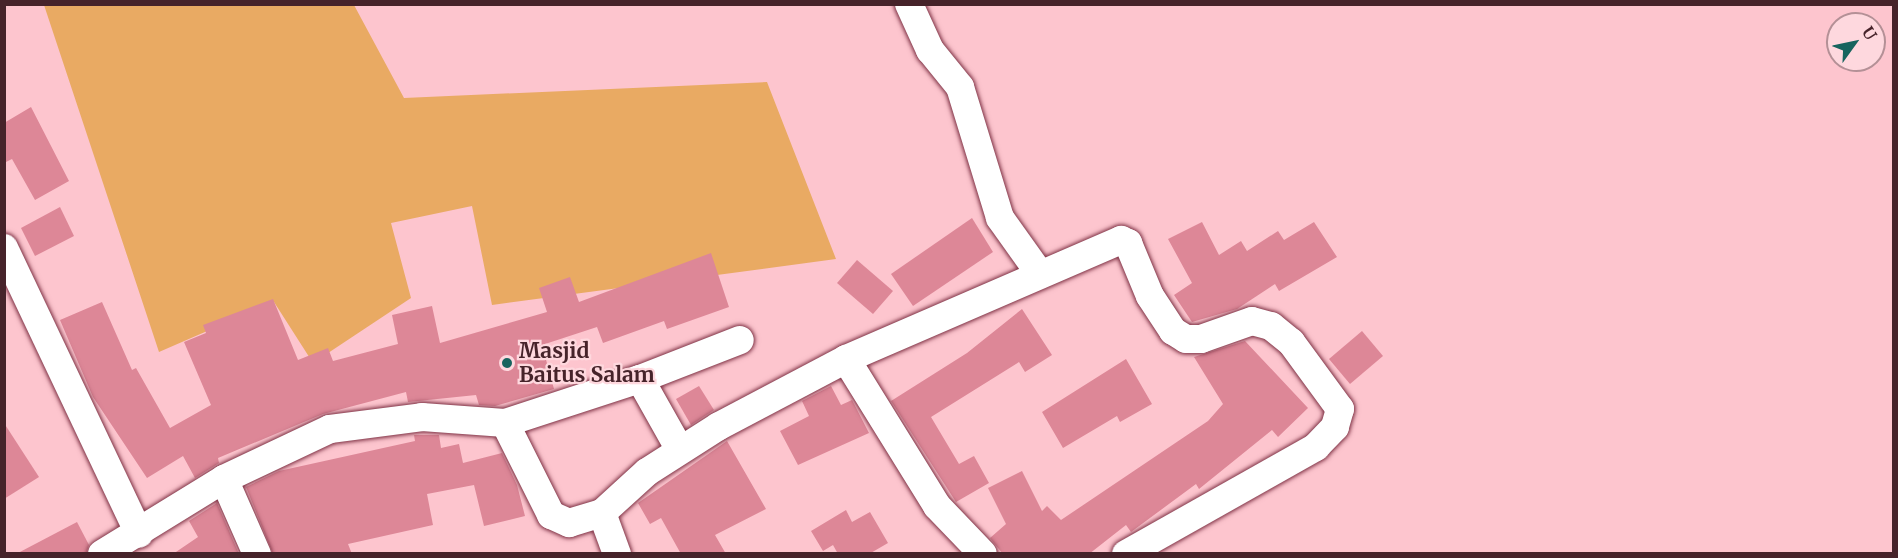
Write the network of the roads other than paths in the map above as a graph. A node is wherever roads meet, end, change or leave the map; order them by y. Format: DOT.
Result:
graph roads {
  1 [pos="909,4"];
  2 [pos="4,248"];
  3 [pos="1040,274"];
  4 [pos="740,340"];
  5 [pos="846,358"];
  6 [pos="640,379"];
  7 [pos="505,423"];
  8 [pos="680,450"];
  9 [pos="224,479"];
  10 [pos="602,513"];
  11 [pos="139,534"];
  12 [pos="102,554"];
  13 [pos="257,554"];
  14 [pos="617,554"];
  15 [pos="983,554"];
  16 [pos="1126,554"];
  1 -- 3 [label="street"];
  2 -- 11 [label="street"];
  3 -- 5 [label="street"];
  3 -- 16 [label="street"];
  4 -- 6 [label="street"];
  5 -- 8 [label="street"];
  5 -- 15 [label="street"];
  6 -- 7 [label="street"];
  6 -- 8 [label="street"];
  7 -- 9 [label="street"];
  7 -- 10 [label="street"];
  8 -- 10 [label="street"];
  9 -- 11 [label="street"];
  9 -- 13 [label="street"];
  10 -- 14 [label="street"];
  11 -- 12 [label="street"];
}
